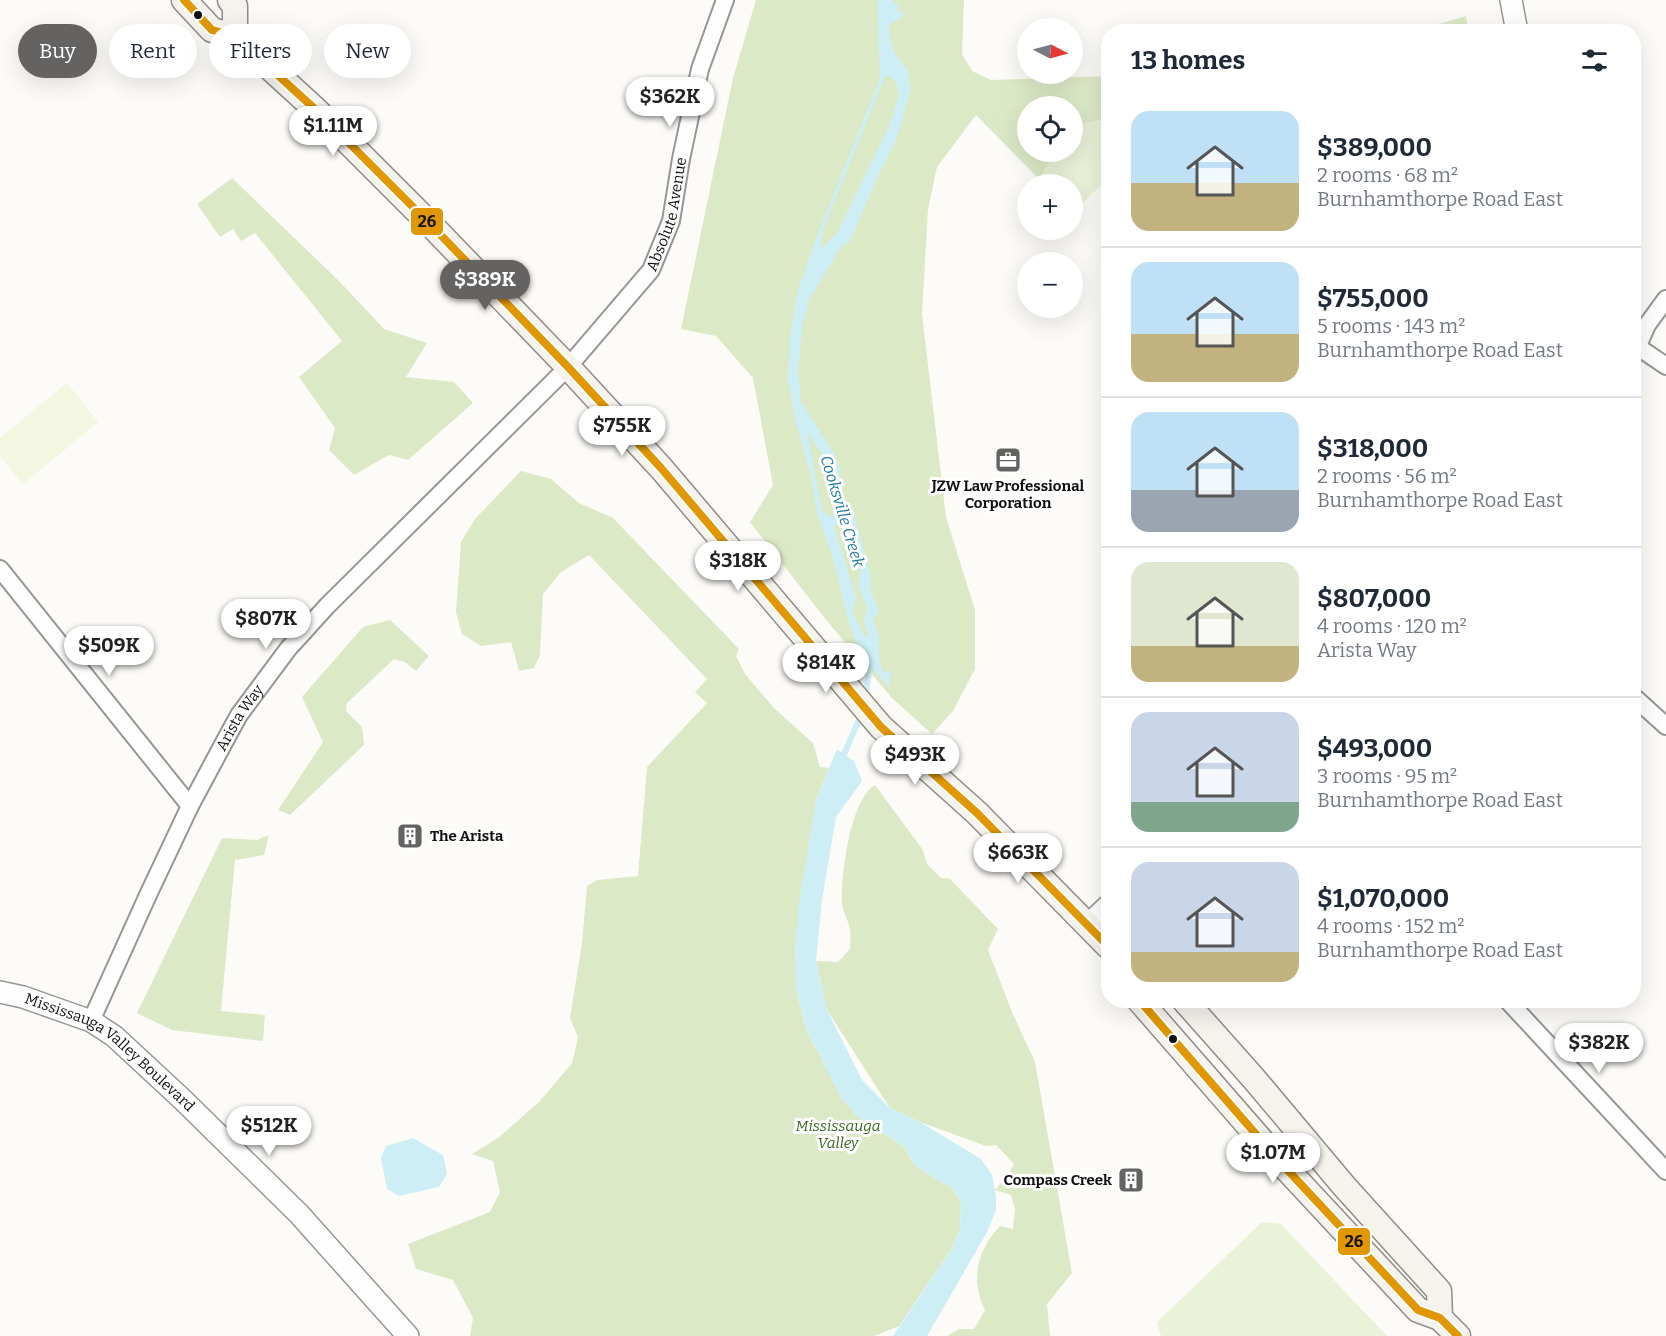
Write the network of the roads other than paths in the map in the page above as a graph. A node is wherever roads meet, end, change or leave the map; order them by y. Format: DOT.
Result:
graph roads {
  1 [pos="184,0"];
  2 [pos="230,0"];
  3 [pos="725,0"];
  4 [pos="1510,0"];
  5 [pos="235,24"];
  6 [pos="1515,24"];
  7 [pos="209,27"];
  8 [pos="281,78"];
  9 [pos="1666,299"];
  10 [pos="1641,339"];
  11 [pos="1641,354"];
  12 [pos="1666,366"];
  13 [pos="568,367"];
  14 [pos="0,569"];
  15 [pos="1641,703"];
  16 [pos="1666,726"];
  17 [pos="190,806"];
  18 [pos="1101,913"];
  19 [pos="1088,925"];
  20 [pos="1101,939"];
  21 [pos="0,992"];
  22 [pos="1146,1008"];
  23 [pos="1191,1008"];
  24 [pos="1514,1008"];
  25 [pos="91,1021"];
  26 [pos="1666,1171"];
  27 [pos="1440,1318"];
  28 [pos="408,1336"];
  29 [pos="1458,1336"];
  1 -- 7 [label="main road"];
  2 -- 5 [label="main road"];
  3 -- 13 [label="street, Absolute Avenue"];
  4 -- 6 [label="street"];
  8 -- 13 [label="main road"];
  9 -- 10 [label="street"];
  11 -- 12 [label="street"];
  13 -- 17 [label="street, Arista Way"];
  13 -- 19 [label="main road"];
  14 -- 17 [label="street"];
  15 -- 16 [label="street"];
  17 -- 25 [label="street, Arista Way"];
  18 -- 19 [label="street"];
  19 -- 20 [label="main road"];
  21 -- 25 [label="street, Mississauga Valley Boulevard"];
  22 -- 27 [label="main road"];
  23 -- 27 [label="main road"];
  24 -- 26 [label="street"];
  25 -- 28 [label="street, Mississauga Valley Boulevard"];
  27 -- 29 [label="main road"];
}
